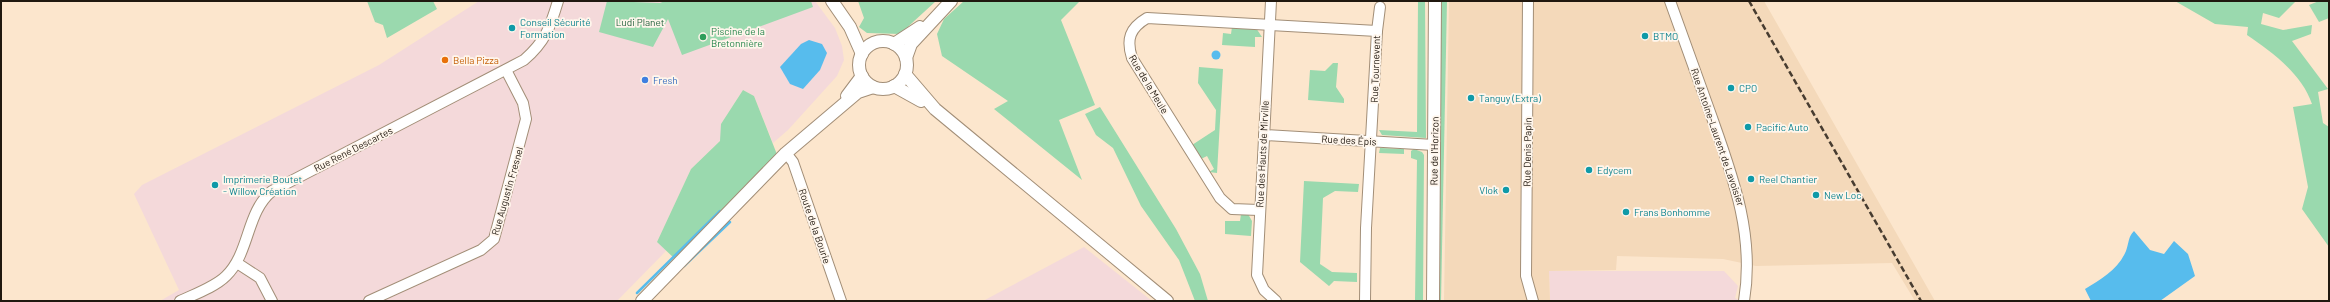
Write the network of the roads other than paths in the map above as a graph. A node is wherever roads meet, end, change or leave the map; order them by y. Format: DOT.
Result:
graph roads {
  1 [pos="558,1"];
  2 [pos="832,1"];
  3 [pos="951,1"];
  4 [pos="1271,1"];
  5 [pos="1435,1"];
  6 [pos="1528,1"];
  7 [pos="1670,1"];
  8 [pos="1380,7"];
  9 [pos="932,19"];
  10 [pos="1270,25"];
  11 [pos="850,27"];
  12 [pos="1377,31"];
  13 [pos="872,44"];
  14 [pos="894,44"];
  15 [pos="862,54"];
  16 [pos="906,58"];
  17 [pos="506,70"];
  18 [pos="905,74"];
  19 [pos="862,76"];
  20 [pos="894,86"];
  21 [pos="873,87"];
  22 [pos="934,109"];
  23 [pos="834,112"];
  24 [pos="1264,135"];
  25 [pos="1372,142"];
  26 [pos="1434,145"];
  27 [pos="789,156"];
  28 [pos="1259,210"];
  29 [pos="237,263"];
  30 [pos="644,299"];
  31 [pos="180,301"];
  32 [pos="272,301"];
  33 [pos="369,301"];
  34 [pos="841,301"];
  35 [pos="1167,301"];
  36 [pos="1276,301"];
  37 [pos="1365,301"];
  38 [pos="1432,301"];
  39 [pos="1534,301"];
  40 [pos="1744,301"];
  1 -- 17 [label="street"];
  2 -- 11 [label="main road"];
  3 -- 9 [label="main road"];
  4 -- 10 [label="street, Rue des Hauts de Mirville"];
  5 -- 26 [label="main road, Rue de l'Horizon"];
  6 -- 39 [label="street, Rue Denis Papin"];
  7 -- 40 [label="street, Rue Antoine-Laurent de Lavoisier"];
  8 -- 12 [label="street"];
  9 -- 14 [label="main road"];
  9 -- 16 [label="main road"];
  10 -- 12 [label="street, Rue Tournevent"];
  10 -- 24 [label="street, Rue des Hauts de Mirville"];
  10 -- 28 [label="street, Rue de la Meule"];
  11 -- 13 [label="main road"];
  11 -- 15 [label="main road"];
  12 -- 25 [label="street, Rue Tournevent"];
  13 -- 14 [label="main road"];
  13 -- 15 [label="main road"];
  14 -- 16 [label="main road"];
  15 -- 19 [label="main road"];
  16 -- 18 [label="main road"];
  17 -- 29 [label="street, Rue René Descartes"];
  17 -- 33 [label="street, Rue Augustin Fresnel"];
  18 -- 20 [label="main road"];
  18 -- 22 [label="main road"];
  19 -- 21 [label="main road"];
  19 -- 23 [label="main road"];
  20 -- 21 [label="main road"];
  20 -- 22 [label="main road"];
  21 -- 23 [label="main road"];
  22 -- 35 [label="main road"];
  23 -- 27 [label="main road"];
  24 -- 25 [label="street, Rue des Épis"];
  24 -- 28 [label="street, Rue des Hauts de Mirville"];
  25 -- 26 [label="street, Rue des Épis"];
  25 -- 37 [label="street"];
  26 -- 38 [label="main road, Rue de l'Horizon"];
  27 -- 30 [label="main road"];
  27 -- 34 [label="street, Route de la Bourie"];
  28 -- 36 [label="street, Rue des Hauts de Mirville"];
  29 -- 31 [label="street"];
  29 -- 32 [label="street"];
}
